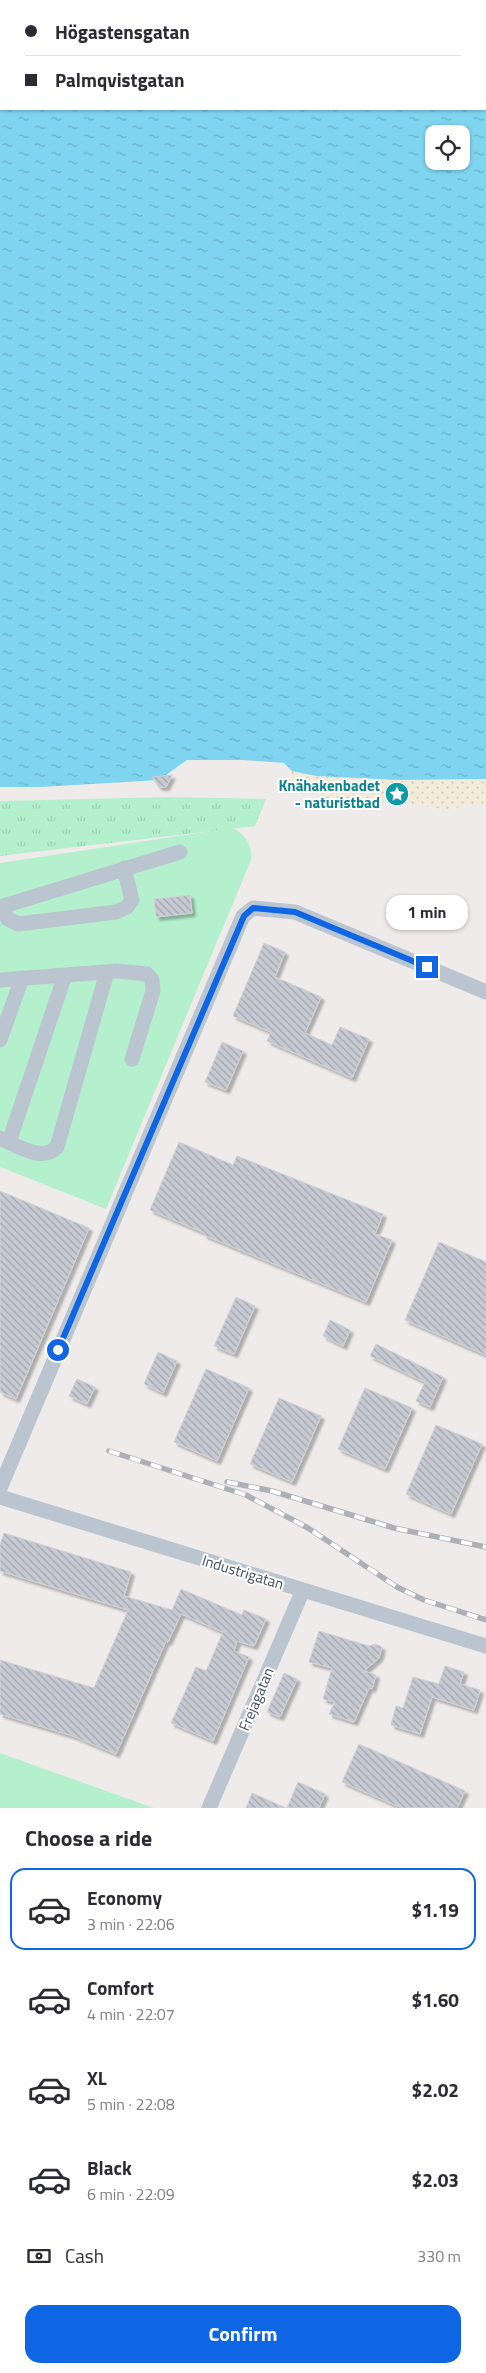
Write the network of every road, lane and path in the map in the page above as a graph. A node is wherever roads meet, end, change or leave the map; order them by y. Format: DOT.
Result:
graph roads {
  1 [pos="180,852"];
  2 [pos="124,868"];
  3 [pos="0,907"];
  4 [pos="108,972"];
  5 [pos="65,975"];
  6 [pos="22,978"];
  7 [pos="0,980"];
  8 [pos="486,992"];
  9 [pos="0,1040"];
  10 [pos="132,1059"];
  11 [pos="5,1140"];
  12 [pos="6,1458"];
  13 [pos="0,1488"];
  14 [pos="0,1497"];
  15 [pos="303,1590"];
  16 [pos="486,1646"];
  17 [pos="210,1808"];
  1 -- 2 [label="street"];
  2 -- 3 [label="street"];
  2 -- 3 [label="street"];
  4 -- 5 [label="street"];
  4 -- 10 [label="street"];
  4 -- 11 [label="street"];
  5 -- 6 [label="street"];
  5 -- 11 [label="street"];
  6 -- 7 [label="street"];
  6 -- 9 [label="street"];
  8 -- 12 [label="street"];
  12 -- 13 [label="street"];
  14 -- 15 [label="street, Industrigatan"];
  15 -- 16 [label="street, Industrigatan"];
  15 -- 17 [label="street, Frejagatan"];
}
